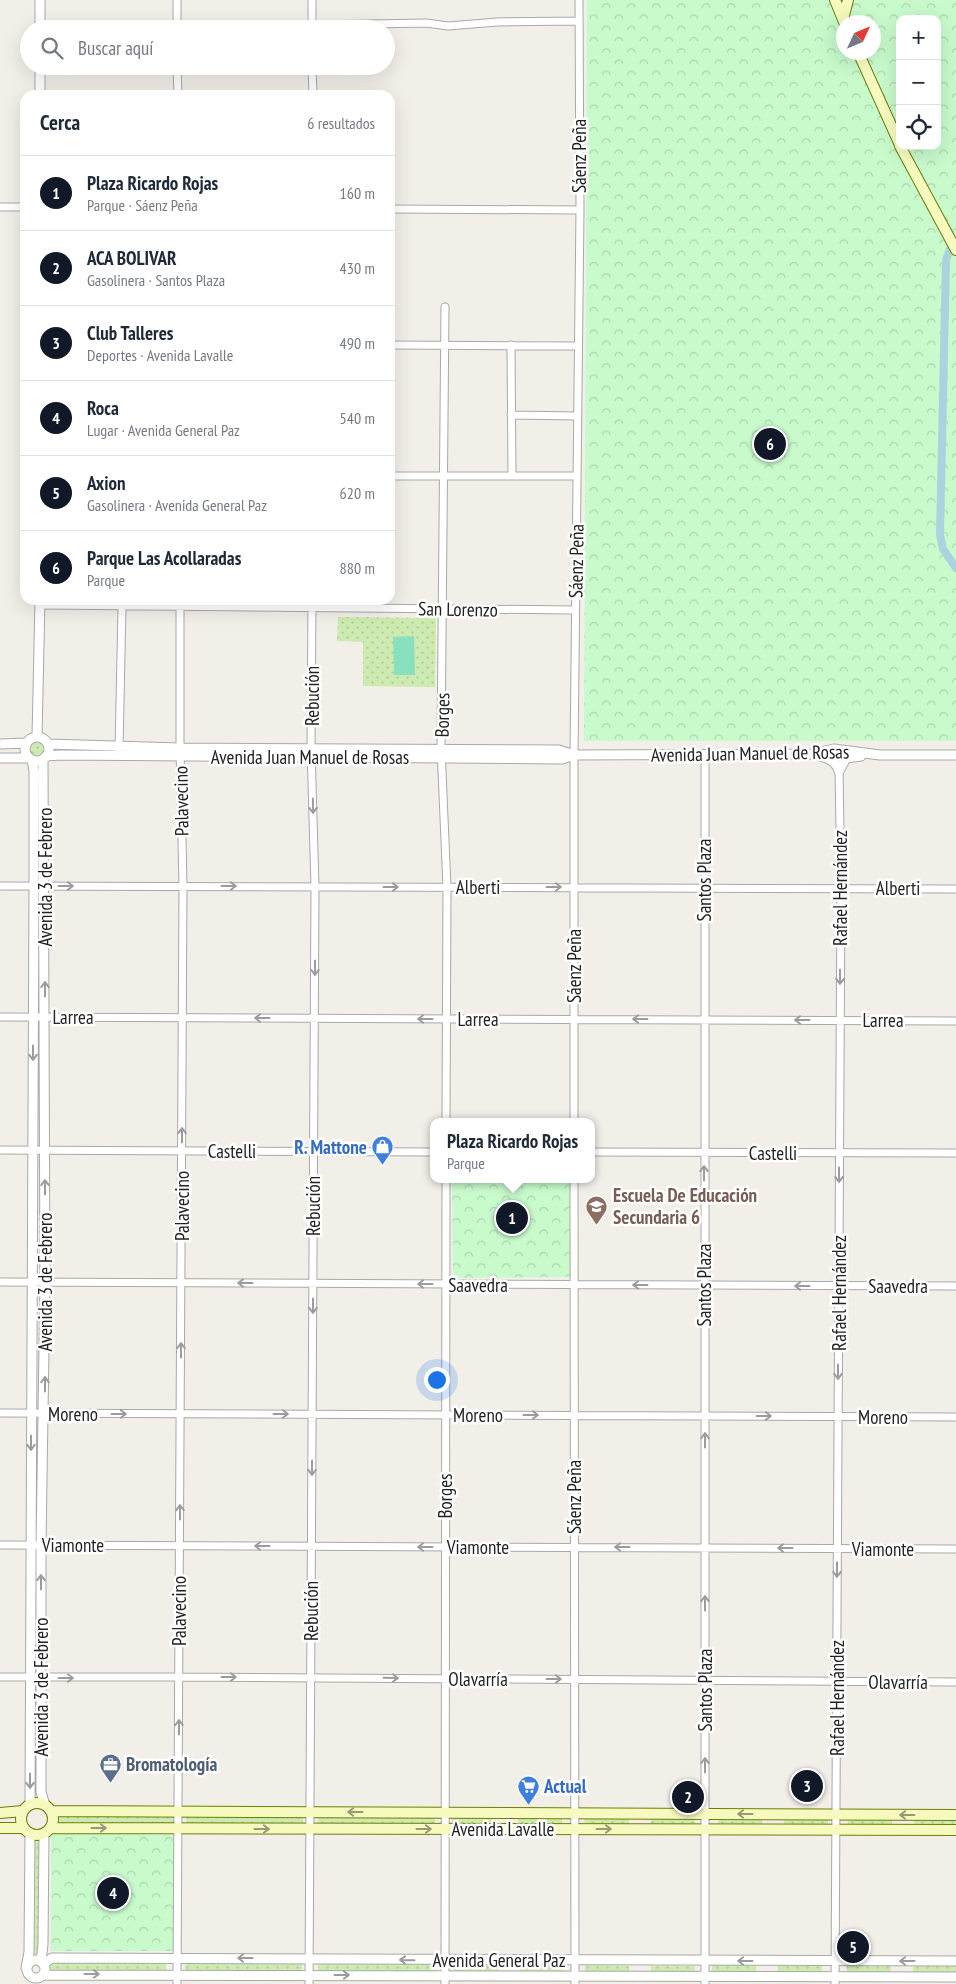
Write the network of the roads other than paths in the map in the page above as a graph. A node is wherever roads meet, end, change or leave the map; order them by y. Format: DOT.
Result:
graph roads {
  1 [pos="40,0"];
  2 [pos="177,0"];
  3 [pos="312,0"];
  4 [pos="579,0"];
  5 [pos="835,0"];
  6 [pos="848,0"];
  7 [pos="841,15"];
  8 [pos="845,15"];
  9 [pos="40,20"];
  10 [pos="177,20"];
  11 [pos="312,20"];
  12 [pos="579,21"];
  13 [pos="395,24"];
  14 [pos="862,60"];
  15 [pos="40,75"];
  16 [pos="178,75"];
  17 [pos="312,75"];
  18 [pos="40,90"];
  19 [pos="178,90"];
  20 [pos="312,90"];
  21 [pos="896,137"];
  22 [pos="902,150"];
  23 [pos="0,206"];
  24 [pos="20,207"];
  25 [pos="395,209"];
  26 [pos="580,210"];
  27 [pos="956,250"];
  28 [pos="445,307"];
  29 [pos="395,345"];
  30 [pos="444,345"];
  31 [pos="511,345"];
  32 [pos="578,346"];
  33 [pos="511,415"];
  34 [pos="578,416"];
  35 [pos="395,476"];
  36 [pos="444,476"];
  37 [pos="512,476"];
  38 [pos="577,476"];
  39 [pos="40,605"];
  40 [pos="81,605"];
  41 [pos="151,605"];
  42 [pos="180,605"];
  43 [pos="312,605"];
  44 [pos="393,605"];
  45 [pos="122,607"];
  46 [pos="443,608"];
  47 [pos="575,610"];
  48 [pos="37,737"];
  49 [pos="26,743"];
  50 [pos="0,744"];
  51 [pos="48,744"];
  52 [pos="441,748"];
  53 [pos="119,751"];
  54 [pos="180,752"];
  55 [pos="312,752"];
  56 [pos="377,753"];
  57 [pos="812,754"];
  58 [pos="574,755"];
  59 [pos="705,755"];
  60 [pos="880,755"];
  61 [pos="956,755"];
  62 [pos="45,757"];
  63 [pos="0,758"];
  64 [pos="442,758"];
  65 [pos="30,759"];
  66 [pos="840,771"];
  67 [pos="0,886"];
  68 [pos="34,886"];
  69 [pos="45,886"];
  70 [pos="183,886"];
  71 [pos="315,887"];
  72 [pos="447,887"];
  73 [pos="574,887"];
  74 [pos="704,888"];
  75 [pos="841,888"];
  76 [pos="956,888"];
  77 [pos="0,1016"];
  78 [pos="34,1017"];
  79 [pos="44,1017"];
  80 [pos="182,1017"];
  81 [pos="314,1018"];
  82 [pos="446,1019"];
  83 [pos="574,1019"];
  84 [pos="704,1019"];
  85 [pos="840,1020"];
  86 [pos="956,1020"];
  87 [pos="446,1118"];
  88 [pos="574,1118"];
  89 [pos="0,1150"];
  90 [pos="33,1150"];
  91 [pos="44,1150"];
  92 [pos="182,1151"];
  93 [pos="314,1151"];
  94 [pos="430,1152"];
  95 [pos="595,1152"];
  96 [pos="704,1153"];
  97 [pos="839,1153"];
  98 [pos="956,1154"];
  99 [pos="446,1183"];
  100 [pos="574,1183"];
  101 [pos="0,1282"];
  102 [pos="32,1283"];
  103 [pos="45,1283"];
  104 [pos="181,1283"];
  105 [pos="313,1284"];
  106 [pos="446,1284"];
  107 [pos="574,1285"];
  108 [pos="704,1285"];
  109 [pos="839,1286"];
  110 [pos="956,1286"];
  111 [pos="0,1413"];
  112 [pos="32,1414"];
  113 [pos="44,1414"];
  114 [pos="180,1414"];
  115 [pos="312,1414"];
  116 [pos="445,1415"];
  117 [pos="574,1416"];
  118 [pos="704,1416"];
  119 [pos="838,1416"];
  120 [pos="956,1417"];
  121 [pos="0,1545"];
  122 [pos="31,1545"];
  123 [pos="41,1545"];
  124 [pos="180,1546"];
  125 [pos="312,1546"];
  126 [pos="445,1547"];
  127 [pos="574,1547"];
  128 [pos="705,1548"];
  129 [pos="837,1548"];
  130 [pos="956,1549"];
  131 [pos="31,1615"];
  132 [pos="41,1615"];
  133 [pos="179,1677"];
  134 [pos="0,1678"];
  135 [pos="30,1678"];
  136 [pos="42,1678"];
  137 [pos="311,1678"];
  138 [pos="444,1679"];
  139 [pos="574,1680"];
  140 [pos="705,1680"];
  141 [pos="837,1681"];
  142 [pos="956,1682"];
  143 [pos="30,1748"];
  144 [pos="41,1748"];
  145 [pos="27,1808"];
  146 [pos="48,1808"];
  147 [pos="178,1811"];
  148 [pos="310,1811"];
  149 [pos="444,1812"];
  150 [pos="0,1813"];
  151 [pos="574,1814"];
  152 [pos="705,1814"];
  153 [pos="836,1815"];
  154 [pos="956,1815"];
  155 [pos="0,1828"];
  156 [pos="178,1828"];
  157 [pos="310,1829"];
  158 [pos="445,1829"];
  159 [pos="574,1829"];
  160 [pos="705,1830"];
  161 [pos="836,1830"];
  162 [pos="956,1830"];
  163 [pos="27,1831"];
  164 [pos="47,1831"];
  165 [pos="178,1957"];
  166 [pos="309,1958"];
  167 [pos="445,1960"];
  168 [pos="574,1960"];
  169 [pos="705,1961"];
  170 [pos="835,1961"];
  171 [pos="956,1961"];
  172 [pos="42,1963"];
  173 [pos="27,1971"];
  174 [pos="956,1977"];
  175 [pos="43,1979"];
  176 [pos="177,1979"];
  177 [pos="309,1980"];
  178 [pos="445,1980"];
  179 [pos="574,1980"];
  180 [pos="705,1980"];
  181 [pos="835,1980"];
  182 [pos="29,1984"];
  1 -- 9 [label="street"];
  2 -- 10 [label="street"];
  3 -- 11 [label="street"];
  4 -- 12 [label="street, Sáenz Peña"];
  5 -- 7 [label="main road"];
  6 -- 8 [label="main road"];
  12 -- 13 [label="street"];
  12 -- 26 [label="street, Sáenz Peña"];
  14 -- 21 [label="main road"];
  15 -- 18 [label="street"];
  16 -- 19 [label="street"];
  17 -- 20 [label="street"];
  22 -- 27 [label="main road"];
  23 -- 24 [label="street"];
  25 -- 26 [label="street"];
  26 -- 32 [label="street, Sáenz Peña"];
  28 -- 30 [label="street, Borges"];
  29 -- 30 [label="street"];
  30 -- 31 [label="street"];
  30 -- 36 [label="street, Borges"];
  31 -- 32 [label="street"];
  31 -- 33 [label="street"];
  32 -- 34 [label="street, Sáenz Peña"];
  33 -- 34 [label="street"];
  33 -- 37 [label="street"];
  34 -- 38 [label="street, Sáenz Peña"];
  35 -- 36 [label="street"];
  36 -- 37 [label="street"];
  36 -- 46 [label="street, Borges"];
  37 -- 38 [label="street"];
  38 -- 47 [label="street, Sáenz Peña"];
  39 -- 48 [label="street"];
  40 -- 45 [label="street, San Lorenzo"];
  41 -- 45 [label="street, San Lorenzo"];
  42 -- 54 [label="street, Palavecino"];
  43 -- 55 [label="street, Rebución"];
  44 -- 46 [label="street, San Lorenzo"];
  45 -- 53 [label="street"];
  46 -- 47 [label="street, San Lorenzo"];
  46 -- 52 [label="street, Borges"];
  47 -- 58 [label="street, Sáenz Peña"];
  48 -- 49 [label="street"];
  48 -- 51 [label="street"];
  49 -- 50 [label="street"];
  49 -- 65 [label="street"];
  51 -- 53 [label="street, Avenida Juan Manuel de Rosas"];
  51 -- 62 [label="street"];
  52 -- 56 [label="street, Avenida Juan Manuel de Rosas"];
  52 -- 58 [label="street, Avenida Juan Manuel de Rosas"];
  52 -- 64 [label="street, Borges"];
  53 -- 54 [label="street, Avenida Juan Manuel de Rosas"];
  53 -- 62 [label="street, Avenida Juan Manuel de Rosas"];
  54 -- 55 [label="street, Avenida Juan Manuel de Rosas"];
  54 -- 70 [label="street, Palavecino"];
  55 -- 56 [label="street, Avenida Juan Manuel de Rosas"];
  55 -- 71 [label="street, Rebución, one-way"];
  56 -- 64 [label="street, Avenida Juan Manuel de Rosas"];
  57 -- 59 [label="street, Avenida Juan Manuel de Rosas"];
  57 -- 60 [label="street, Avenida Juan Manuel de Rosas"];
  57 -- 66 [label="street"];
  58 -- 59 [label="street, Avenida Juan Manuel de Rosas"];
  58 -- 64 [label="street, Avenida Juan Manuel de Rosas"];
  58 -- 73 [label="street, Sáenz Peña"];
  59 -- 74 [label="street, Santos Plaza"];
  60 -- 61 [label="street, Avenida Juan Manuel de Rosas"];
  60 -- 66 [label="street"];
  62 -- 65 [label="street"];
  62 -- 69 [label="street, Avenida 3 de Febrero"];
  63 -- 65 [label="street"];
  64 -- 72 [label="street, Borges"];
  65 -- 68 [label="street, Avenida 3 de Febrero"];
  66 -- 75 [label="street, Rafael Hernández"];
  67 -- 68 [label="street, Alberti"];
  68 -- 69 [label="street, Alberti"];
  68 -- 78 [label="street, Avenida 3 de Febrero"];
  69 -- 70 [label="street, Alberti, one-way"];
  79 -- 69 [label="street, Avenida 3 de Febrero, one-way"];
  70 -- 71 [label="street, Alberti, one-way"];
  70 -- 80 [label="street, Palavecino"];
  71 -- 72 [label="street, Alberti, one-way"];
  71 -- 81 [label="street, Rebución, one-way"];
  72 -- 73 [label="street, Alberti, one-way"];
  72 -- 82 [label="street, Borges"];
  73 -- 74 [label="street, Alberti"];
  73 -- 83 [label="street, Sáenz Peña"];
  74 -- 75 [label="street, Alberti"];
  74 -- 84 [label="street, Santos Plaza"];
  75 -- 76 [label="street, Alberti"];
  75 -- 85 [label="street, Rafael Hernández, one-way"];
  77 -- 78 [label="street, Larrea"];
  78 -- 79 [label="street, Larrea"];
  78 -- 90 [label="street, Avenida 3 de Febrero, one-way"];
  79 -- 80 [label="street, Larrea"];
  79 -- 91 [label="street, Avenida 3 de Febrero"];
  81 -- 80 [label="street, Larrea, one-way"];
  92 -- 80 [label="street, Palavecino, one-way"];
  82 -- 81 [label="street, Larrea, one-way"];
  81 -- 93 [label="street, Rebución"];
  82 -- 83 [label="street, Larrea"];
  82 -- 87 [label="street, Borges"];
  84 -- 83 [label="street, Larrea, one-way"];
  83 -- 88 [label="street, Sáenz Peña"];
  85 -- 84 [label="street, Larrea, one-way"];
  84 -- 96 [label="street, Santos Plaza"];
  85 -- 86 [label="street, Larrea"];
  85 -- 97 [label="street, Rafael Hernández"];
  89 -- 90 [label="street, Castelli"];
  90 -- 91 [label="street, Castelli"];
  90 -- 102 [label="street, Avenida 3 de Febrero"];
  91 -- 92 [label="street, Castelli"];
  103 -- 91 [label="street, Avenida 3 de Febrero, one-way"];
  92 -- 93 [label="street, Castelli"];
  92 -- 104 [label="street, Palavecino"];
  93 -- 94 [label="street, Castelli"];
  93 -- 105 [label="street, Rebución"];
  95 -- 96 [label="street, Castelli"];
  96 -- 97 [label="street, Castelli"];
  108 -- 96 [label="street, Santos Plaza, one-way"];
  97 -- 98 [label="street, Castelli"];
  97 -- 109 [label="street, Rafael Hernández, one-way"];
  99 -- 106 [label="street, Borges"];
  100 -- 107 [label="street, Sáenz Peña"];
  101 -- 102 [label="street, Saavedra"];
  102 -- 103 [label="street, Saavedra"];
  102 -- 112 [label="street, Avenida 3 de Febrero"];
  103 -- 104 [label="street, Saavedra"];
  113 -- 103 [label="street, Avenida 3 de Febrero, one-way"];
  105 -- 104 [label="street, Saavedra, one-way"];
  114 -- 104 [label="street, Palavecino, one-way"];
  106 -- 105 [label="street, Saavedra, one-way"];
  105 -- 115 [label="street, Rebución, one-way"];
  106 -- 107 [label="street, Saavedra"];
  106 -- 116 [label="street, Borges"];
  108 -- 107 [label="street, Saavedra, one-way"];
  107 -- 117 [label="street, Sáenz Peña"];
  109 -- 108 [label="street, Saavedra, one-way"];
  108 -- 118 [label="street, Santos Plaza"];
  109 -- 110 [label="street, Saavedra"];
  109 -- 119 [label="street, Rafael Hernández, one-way"];
  111 -- 112 [label="street, Moreno"];
  112 -- 113 [label="street, Moreno"];
  112 -- 122 [label="street, Avenida 3 de Febrero, one-way"];
  113 -- 114 [label="street, Moreno, one-way"];
  113 -- 123 [label="street, Avenida 3 de Febrero"];
  114 -- 115 [label="street, Moreno, one-way"];
  124 -- 114 [label="street, Palavecino, one-way"];
  115 -- 116 [label="street, Moreno"];
  115 -- 125 [label="street, Rebución, one-way"];
  116 -- 117 [label="street, Moreno, one-way"];
  116 -- 126 [label="street, Borges"];
  117 -- 118 [label="street, Moreno"];
  117 -- 127 [label="street, Sáenz Peña"];
  118 -- 119 [label="street, Moreno, one-way"];
  128 -- 118 [label="street, Santos Plaza, one-way"];
  119 -- 120 [label="street, Moreno"];
  119 -- 129 [label="street, Rafael Hernández"];
  121 -- 122 [label="street, Viamonte"];
  122 -- 123 [label="street, Viamonte"];
  122 -- 131 [label="street, Avenida 3 de Febrero"];
  123 -- 124 [label="street, Viamonte"];
  132 -- 123 [label="street, Avenida 3 de Febrero, one-way"];
  125 -- 124 [label="street, Viamonte, one-way"];
  124 -- 133 [label="street, Palavecino"];
  126 -- 125 [label="street, Viamonte, one-way"];
  125 -- 137 [label="street, Rebución"];
  126 -- 127 [label="street, Viamonte"];
  126 -- 138 [label="street, Borges"];
  128 -- 127 [label="street, Viamonte, one-way"];
  127 -- 139 [label="street, Sáenz Peña"];
  129 -- 128 [label="street, Viamonte, one-way"];
  140 -- 128 [label="street, Santos Plaza, one-way"];
  129 -- 130 [label="street, Viamonte"];
  129 -- 141 [label="street, Rafael Hernández, one-way"];
  131 -- 132 [label="street"];
  131 -- 135 [label="street, Avenida 3 de Febrero"];
  132 -- 136 [label="street, Avenida 3 de Febrero"];
  136 -- 133 [label="street, Olavarría, one-way"];
  133 -- 137 [label="street, Olavarría, one-way"];
  147 -- 133 [label="street, Palavecino, one-way"];
  134 -- 135 [label="street, Olavarría"];
  135 -- 136 [label="street, Olavarría"];
  135 -- 143 [label="street, Avenida 3 de Febrero"];
  136 -- 144 [label="street, Avenida 3 de Febrero"];
  137 -- 138 [label="street, Olavarría, one-way"];
  137 -- 148 [label="street, Rebución"];
  138 -- 139 [label="street, Olavarría, one-way"];
  138 -- 149 [label="street, Borges"];
  139 -- 140 [label="street, Olavarría"];
  139 -- 151 [label="street, Sáenz Peña"];
  140 -- 141 [label="street, Olavarría"];
  152 -- 140 [label="street, Santos Plaza, one-way"];
  141 -- 142 [label="street, Olavarría"];
  141 -- 153 [label="street, Rafael Hernández"];
  143 -- 144 [label="street"];
  143 -- 145 [label="street, Avenida 3 de Febrero, one-way"];
  144 -- 146 [label="street, Avenida 3 de Febrero"];
  145 -- 146 [label="main road"];
  145 -- 150 [label="main road"];
  145 -- 163 [label="main road"];
  146 -- 147 [label="main road, Avenida Lavalle"];
  146 -- 164 [label="main road"];
  147 -- 148 [label="main road, Avenida Lavalle"];
  147 -- 156 [label="street, Palavecino"];
  149 -- 148 [label="main road, Avenida Lavalle, one-way"];
  148 -- 157 [label="street, Rebución"];
  149 -- 151 [label="main road, Avenida Lavalle"];
  149 -- 158 [label="street, Borges"];
  151 -- 152 [label="main road, Avenida Lavalle"];
  151 -- 159 [label="street, Sáenz Peña"];
  153 -- 152 [label="main road, Avenida Lavalle, one-way"];
  152 -- 160 [label="street, Santos Plaza"];
  154 -- 153 [label="main road, Avenida Lavalle, one-way"];
  153 -- 161 [label="street, Rafael Hernández"];
  155 -- 163 [label="main road"];
  156 -- 157 [label="main road, Avenida Lavalle, one-way"];
  164 -- 156 [label="main road, Avenida Lavalle, one-way"];
  156 -- 165 [label="street, Palavecino"];
  157 -- 158 [label="main road, Avenida Lavalle, one-way"];
  157 -- 166 [label="street, Rebución"];
  158 -- 159 [label="main road, Avenida Lavalle"];
  158 -- 167 [label="street, Borges"];
  159 -- 160 [label="main road, Avenida Lavalle, one-way"];
  159 -- 168 [label="street, Sáenz Peña"];
  160 -- 161 [label="main road, Avenida Lavalle"];
  160 -- 169 [label="street, Santos Plaza"];
  161 -- 162 [label="main road, Avenida Lavalle"];
  161 -- 170 [label="street, Rafael Hernández"];
  163 -- 164 [label="main road"];
  163 -- 173 [label="street"];
  164 -- 172 [label="street"];
  166 -- 165 [label="street, Avenida General Paz, one-way"];
  165 -- 172 [label="street, Avenida General Paz"];
  165 -- 176 [label="street, Palavecino"];
  167 -- 166 [label="street, Avenida General Paz, one-way"];
  166 -- 177 [label="street, Rebución"];
  167 -- 168 [label="street, Avenida General Paz"];
  167 -- 178 [label="street, Borges"];
  168 -- 169 [label="street, Avenida General Paz"];
  168 -- 179 [label="street, Sáenz Peña"];
  170 -- 169 [label="street, Avenida General Paz, one-way"];
  169 -- 180 [label="street, Santos Plaza"];
  171 -- 170 [label="street, Avenida General Paz, one-way"];
  170 -- 181 [label="street, Rafael Hernández"];
  172 -- 173 [label="street"];
  172 -- 175 [label="street"];
  173 -- 175 [label="street"];
  173 -- 182 [label="street"];
  174 -- 181 [label="street, Avenida General Paz"];
  175 -- 176 [label="street, Avenida General Paz, one-way"];
  176 -- 177 [label="street, Avenida General Paz"];
  177 -- 178 [label="street, Avenida General Paz, one-way"];
  178 -- 179 [label="street, Avenida General Paz"];
  179 -- 180 [label="street, Avenida General Paz"];
  180 -- 181 [label="street, Avenida General Paz"];
}
